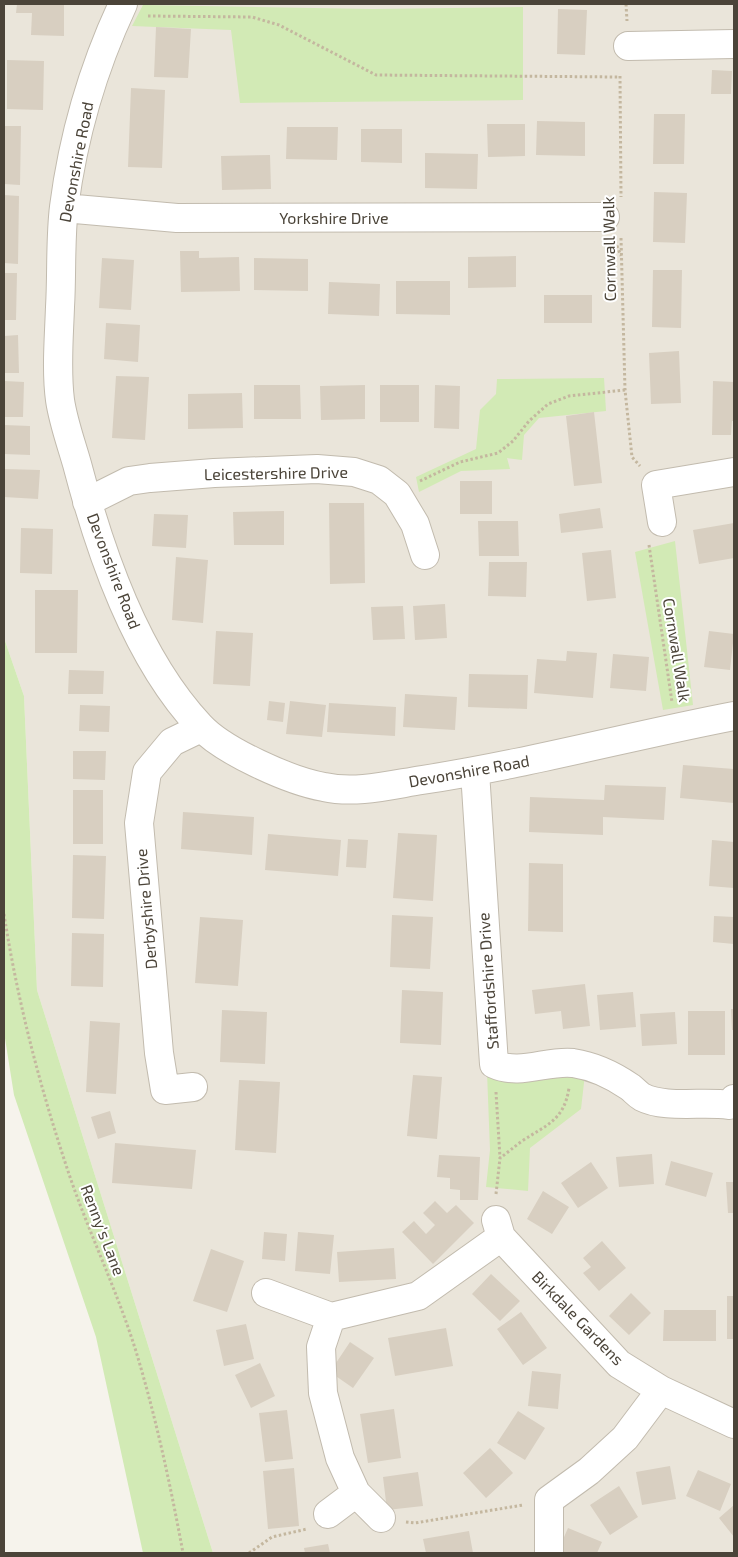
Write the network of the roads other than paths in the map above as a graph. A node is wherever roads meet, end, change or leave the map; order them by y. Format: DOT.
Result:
graph roads {
  1 [pos="120,10"];
  2 [pos="734,44"];
  3 [pos="628,46"];
  4 [pos="64,208"];
  5 [pos="616,215"];
  6 [pos="734,472"];
  7 [pos="87,502"];
  8 [pos="662,522"];
  9 [pos="425,555"];
  10 [pos="734,716"];
  11 [pos="201,728"];
  12 [pos="475,772"];
  13 [pos="193,1087"];
  14 [pos="733,1106"];
  15 [pos="266,1293"];
  16 [pos="331,1317"];
  17 [pos="661,1390"];
  18 [pos="734,1424"];
  19 [pos="356,1493"];
  20 [pos="328,1514"];
  21 [pos="381,1518"];
  22 [pos="549,1553"];
  1 -- 4 [label="street, Devonshire Road"];
  2 -- 3 [label="street"];
  4 -- 5 [label="street, Yorkshire Drive"];
  4 -- 7 [label="street, Devonshire Road"];
  6 -- 8 [label="street"];
  7 -- 9 [label="street, Leicestershire Drive"];
  7 -- 11 [label="street, Devonshire Road"];
  10 -- 12 [label="street, Devonshire Road"];
  11 -- 12 [label="street, Devonshire Road"];
  11 -- 13 [label="street, Derbyshire Drive"];
  12 -- 14 [label="street, Staffordshire Drive"];
  15 -- 16 [label="street"];
  16 -- 17 [label="street, Birkdale Gardens"];
  16 -- 19 [label="street"];
  17 -- 18 [label="street, Birkdale Gardens"];
  17 -- 22 [label="street"];
  19 -- 20 [label="street"];
  19 -- 21 [label="street"];
}
